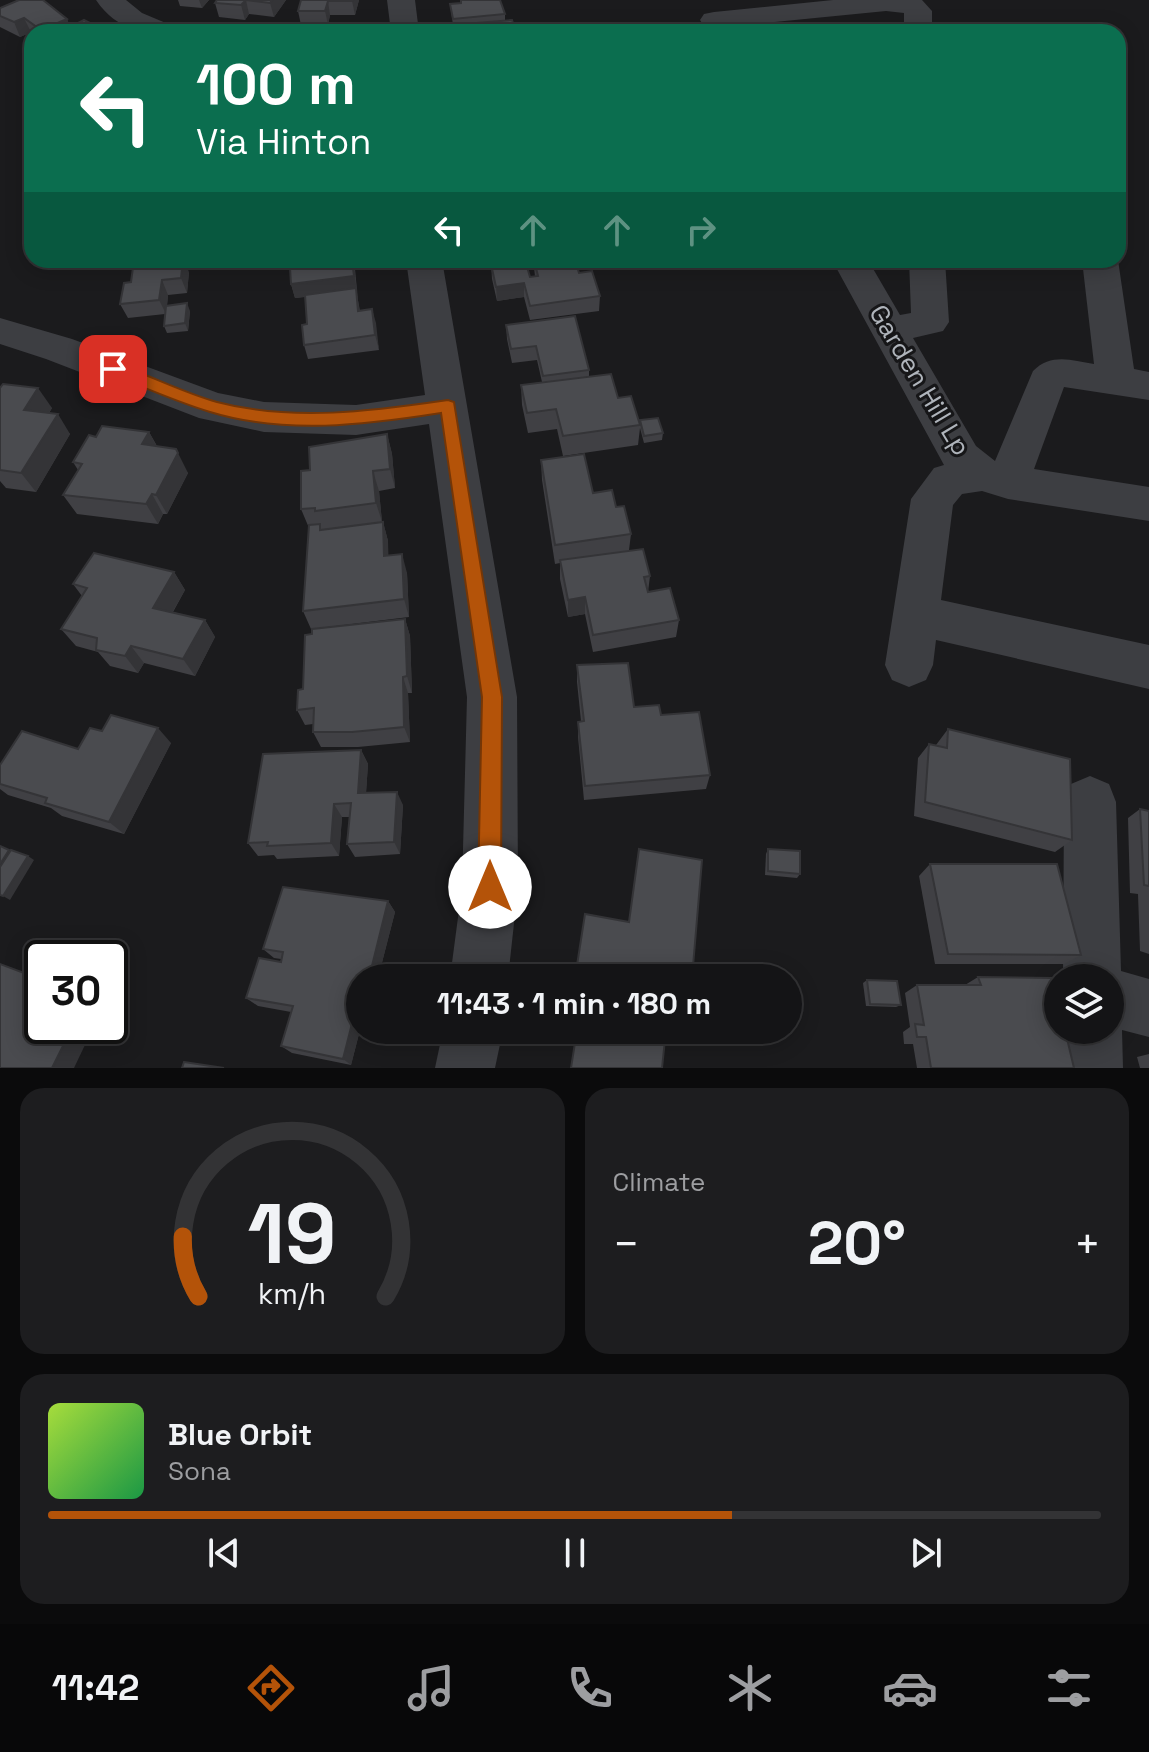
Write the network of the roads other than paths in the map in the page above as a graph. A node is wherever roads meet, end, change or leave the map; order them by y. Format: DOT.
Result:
graph roads {
  1 [pos="110,0"];
  2 [pos="401,0"];
  3 [pos="713,17"];
  4 [pos="144,24"];
  5 [pos="404,24"];
  6 [pos="918,24"];
  7 [pos="425,268"];
  8 [pos="855,268"];
  9 [pos="927,268"];
  10 [pos="1102,268"];
  11 [pos="890,330"];
  12 [pos="0,331"];
  13 [pos="1133,384"];
  14 [pos="448,406"];
  15 [pos="995,478"];
  16 [pos="1149,504"];
  17 [pos="915,615"];
  18 [pos="909,665"];
  19 [pos="1149,667"];
  20 [pos="1090,802"];
  21 [pos="481,964"];
  22 [pos="1092,964"];
  23 [pos="1124,1001"];
  24 [pos="1149,1008"];
  25 [pos="470,1044"];
  26 [pos="1092,1044"];
  27 [pos="465,1068"];
  28 [pos="1093,1068"];
  1 -- 4 [label="street"];
  2 -- 5 [label="street"];
  3 -- 6 [label="street"];
  7 -- 14 [label="street"];
  8 -- 11 [label="street, Garden Hill Lp"];
  9 -- 11 [label="street"];
  10 -- 13 [label="street"];
  11 -- 15 [label="street, Garden Hill Lp"];
  12 -- 14 [label="street"];
  13 -- 15 [label="street"];
  14 -- 21 [label="street"];
  15 -- 16 [label="street"];
  15 -- 17 [label="street"];
  17 -- 18 [label="street"];
  17 -- 19 [label="street"];
  20 -- 22 [label="street"];
  23 -- 24 [label="street"];
  25 -- 27 [label="street"];
  26 -- 28 [label="street"];
}
